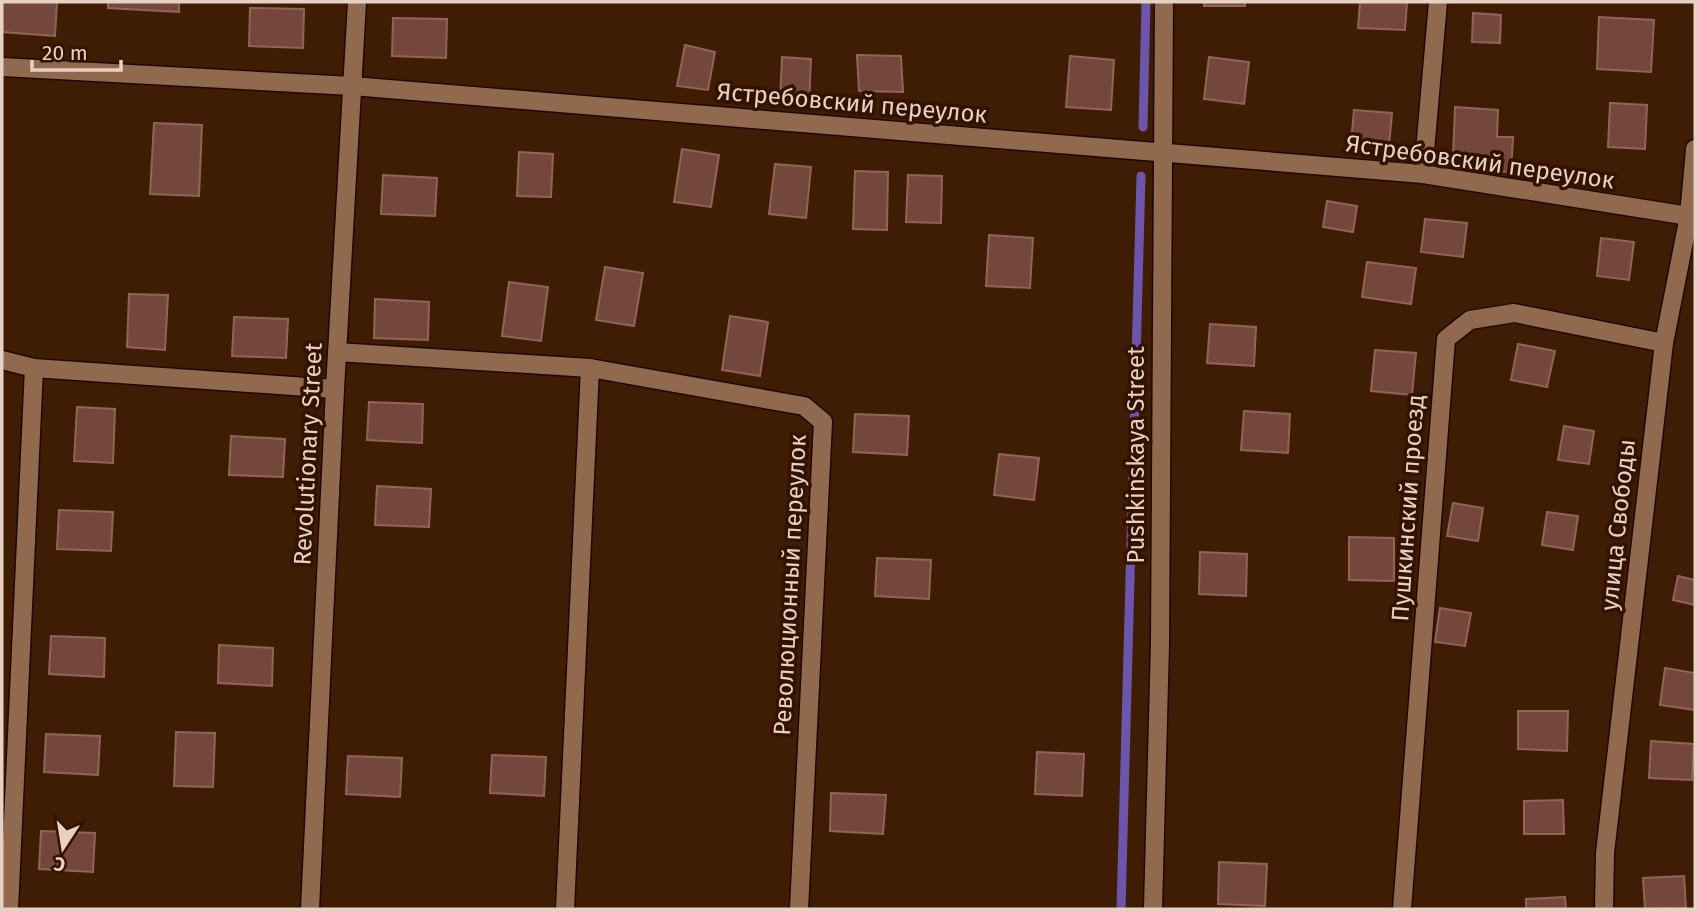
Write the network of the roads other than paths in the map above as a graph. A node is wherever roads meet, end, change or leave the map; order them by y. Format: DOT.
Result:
graph roads {
  1 [pos="357,2"];
  2 [pos="1164,2"];
  3 [pos="1437,2"];
  4 [pos="2,66"];
  5 [pos="352,86"];
  6 [pos="1695,149"];
  7 [pos="1162,153"];
  8 [pos="1423,174"];
  9 [pos="1692,217"];
  10 [pos="1664,343"];
  11 [pos="337,352"];
  12 [pos="2,360"];
  13 [pos="34,368"];
  14 [pos="590,368"];
  15 [pos="335,389"];
  16 [pos="9,909"];
  17 [pos="310,909"];
  18 [pos="565,909"];
  19 [pos="799,909"];
  20 [pos="1153,909"];
  21 [pos="1402,909"];
  22 [pos="1604,909"];
  1 -- 5 [label="street, Revolutionary Street"];
  2 -- 7 [label="street, Pushkinskaya Street"];
  3 -- 8 [label="street"];
  4 -- 5 [label="street, Ястребовский переулок"];
  5 -- 7 [label="street, Ястребовский переулок"];
  5 -- 11 [label="street, Revolutionary Street"];
  6 -- 9 [label="street, улица Свободы"];
  7 -- 8 [label="street, Ястребовский переулок"];
  7 -- 20 [label="street, Pushkinskaya Street"];
  8 -- 9 [label="street, Ястребовский переулок"];
  9 -- 10 [label="street, улица Свободы"];
  10 -- 21 [label="street, Пушкинский проезд"];
  10 -- 22 [label="street, улица Свободы"];
  11 -- 14 [label="street, Революционный переулок"];
  11 -- 15 [label="street, Revolutionary Street"];
  12 -- 13 [label="street"];
  13 -- 15 [label="street"];
  13 -- 16 [label="street"];
  14 -- 18 [label="street"];
  14 -- 19 [label="street, Революционный переулок"];
  15 -- 17 [label="street, Revolutionary Street"];
}
